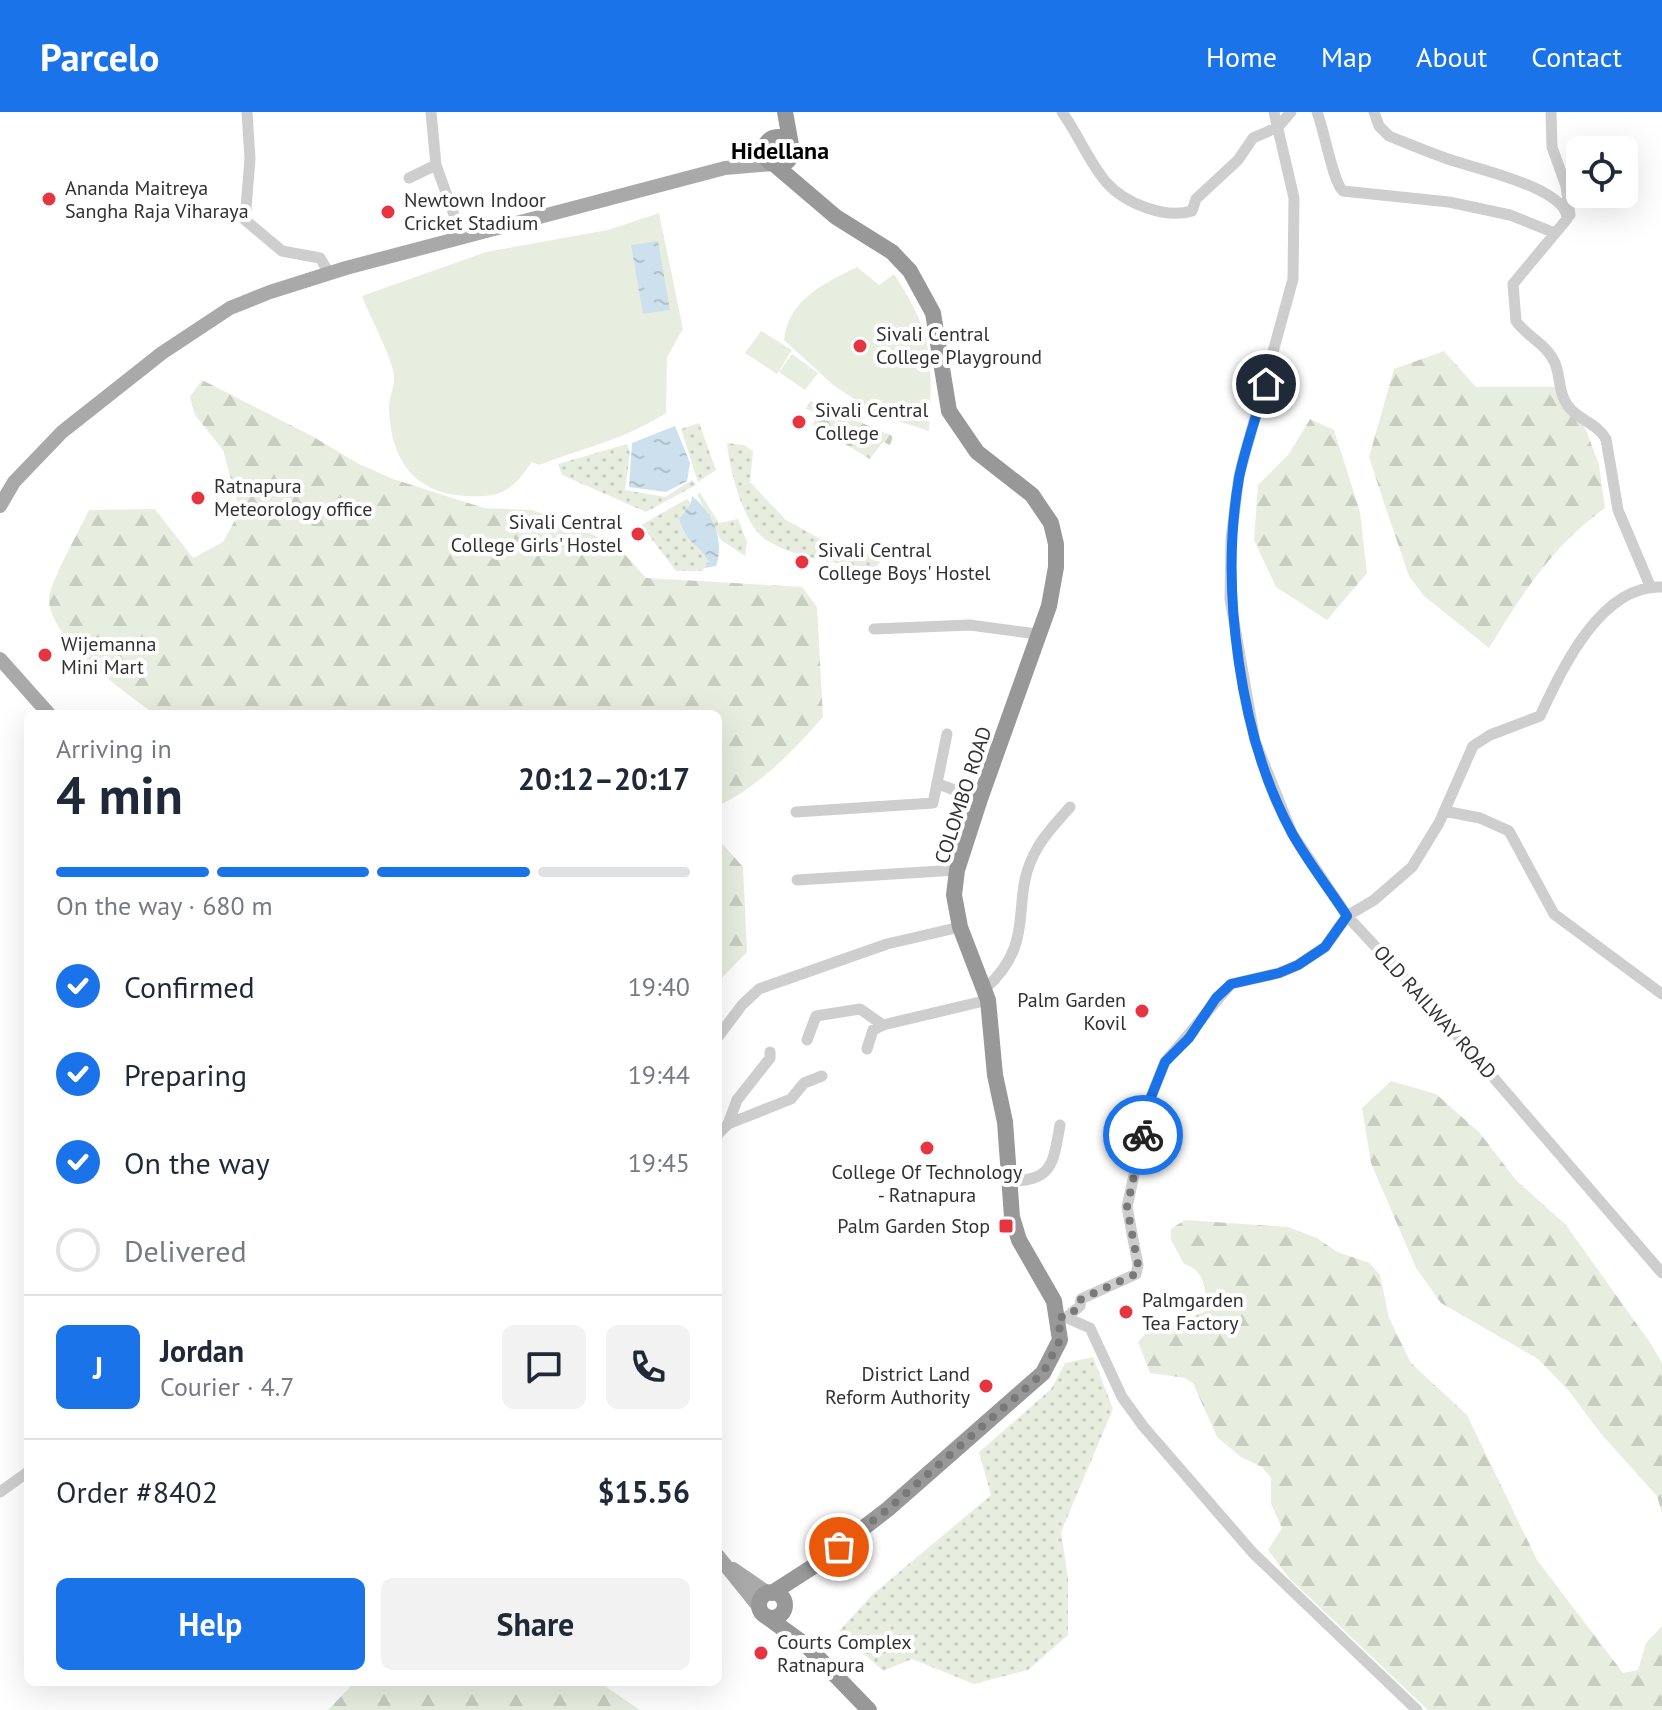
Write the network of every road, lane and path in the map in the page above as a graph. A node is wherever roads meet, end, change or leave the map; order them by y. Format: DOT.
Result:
graph roads {
  1 [pos="247,112"];
  2 [pos="431,112"];
  3 [pos="776,112"];
  4 [pos="785,112"];
  5 [pos="1062,112"];
  6 [pos="1274,112"];
  7 [pos="1291,112"];
  8 [pos="1317,112"];
  9 [pos="1374,112"];
  10 [pos="1551,112"];
  11 [pos="1278,127"];
  12 [pos="766,144"];
  13 [pos="792,147"];
  14 [pos="774,164"];
  15 [pos="436,165"];
  16 [pos="725,168"];
  17 [pos="409,178"];
  18 [pos="819,203"];
  19 [pos="1567,219"];
  20 [pos="1555,233"];
  21 [pos="462,237"];
  22 [pos="329,273"];
  23 [pos="0,506"];
  24 [pos="1656,588"];
  25 [pos="874,629"];
  26 [pos="1037,634"];
  27 [pos="0,659"];
  28 [pos="45,710"];
  29 [pos="947,734"];
  30 [pos="938,784"];
  31 [pos="980,799"];
  32 [pos="1070,807"];
  33 [pos="1444,811"];
  34 [pos="796,812"];
  35 [pos="957,870"];
  36 [pos="797,880"];
  37 [pos="1347,916"];
  38 [pos="960,927"];
  39 [pos="1662,994"];
  40 [pos="986,995"];
  41 [pos="883,1025"];
  42 [pos="722,1032"];
  43 [pos="807,1040"];
  44 [pos="867,1049"];
  45 [pos="770,1052"];
  46 [pos="822,1076"];
  47 [pos="1060,1125"];
  48 [pos="722,1127"];
  49 [pos="1009,1181"];
  50 [pos="1662,1273"];
  51 [pos="1063,1317"];
  52 [pos="24,1475"];
  53 [pos="0,1492"];
  54 [pos="722,1560"];
  55 [pos="772,1603"];
  56 [pos="869,1710"];
  57 [pos="1417,1710"];
  1 -- 22 [label="street"];
  2 -- 15 [label="street"];
  3 -- 12 [label="highway"];
  4 -- 13 [label="highway, COLOMBO ROAD"];
  5 -- 11 [label="street"];
  6 -- 11 [label="street, OLD RAILWAY ROAD"];
  7 -- 11 [label="street"];
  8 -- 20 [label="street"];
  9 -- 19 [label="street"];
  10 -- 19 [label="street"];
  11 -- 37 [label="street, OLD RAILWAY ROAD"];
  12 -- 13 [label="highway"];
  12 -- 14 [label="highway"];
  12 -- 16 [label="main road"];
  13 -- 14 [label="highway"];
  13 -- 18 [label="highway, COLOMBO ROAD"];
  14 -- 16 [label="main road"];
  14 -- 18 [label="highway, COLOMBO ROAD"];
  15 -- 17 [label="street"];
  15 -- 21 [label="street"];
  16 -- 21 [label="main road"];
  18 -- 26 [label="highway, COLOMBO ROAD"];
  19 -- 20 [label="street"];
  20 -- 24 [label="street"];
  21 -- 22 [label="main road"];
  22 -- 23 [label="main road"];
  24 -- 33 [label="street"];
  25 -- 26 [label="street"];
  26 -- 31 [label="highway, COLOMBO ROAD"];
  27 -- 28 [label="main road"];
  29 -- 30 [label="street"];
  30 -- 31 [label="street"];
  30 -- 34 [label="street"];
  31 -- 35 [label="highway, COLOMBO ROAD"];
  32 -- 40 [label="street"];
  33 -- 37 [label="street"];
  33 -- 39 [label="street"];
  35 -- 36 [label="street"];
  35 -- 38 [label="highway, COLOMBO ROAD"];
  37 -- 50 [label="street, OLD RAILWAY ROAD"];
  37 -- 51 [label="street"];
  38 -- 40 [label="highway, COLOMBO ROAD"];
  38 -- 42 [label="street"];
  40 -- 41 [label="street"];
  40 -- 49 [label="highway, COLOMBO ROAD"];
  41 -- 43 [label="street"];
  41 -- 44 [label="street"];
  45 -- 48 [label="street"];
  46 -- 48 [label="street"];
  47 -- 49 [label="street"];
  49 -- 51 [label="highway, COLOMBO ROAD"];
  51 -- 55 [label="highway"];
  51 -- 57 [label="street"];
  52 -- 53 [label="street"];
  54 -- 55 [label="main road"];
  55 -- 56 [label="highway"];
}
